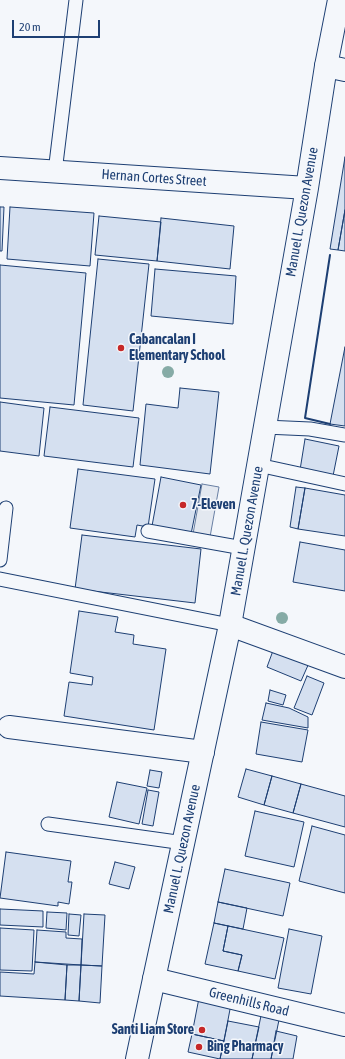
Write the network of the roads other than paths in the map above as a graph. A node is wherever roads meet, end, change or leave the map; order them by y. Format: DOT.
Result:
graph roads {
  1 [pos="76,0"];
  2 [pos="339,0"];
  3 [pos="335,68"];
  4 [pos="0,168"];
  5 [pos="54,172"];
  6 [pos="307,188"];
  7 [pos="265,427"];
  8 [pos="345,435"];
  9 [pos="258,465"];
  10 [pos="345,484"];
  11 [pos="6,508"];
  12 [pos="148,531"];
  13 [pos="244,548"];
  14 [pos="0,560"];
  15 [pos="0,579"];
  16 [pos="230,625"];
  17 [pos="345,667"];
  18 [pos="9,727"];
  19 [pos="203,752"];
  20 [pos="48,824"];
  21 [pos="184,843"];
  22 [pos="154,979"];
  23 [pos="345,1026"];
  24 [pos="137,1059"];
  1 -- 5 [label="lane"];
  2 -- 3 [label="main road, Manuel L. Quezon Avenue"];
  3 -- 6 [label="main road, Manuel L. Quezon Avenue"];
  4 -- 5 [label="main road, Hernan Cortes Street"];
  5 -- 6 [label="main road, Hernan Cortes Street"];
  6 -- 7 [label="main road, Manuel L. Quezon Avenue"];
  7 -- 8 [label="lane"];
  7 -- 9 [label="main road, Manuel L. Quezon Avenue"];
  9 -- 10 [label="lane"];
  9 -- 13 [label="main road, Manuel L. Quezon Avenue"];
  11 -- 14 [label="lane"];
  12 -- 13 [label="lane"];
  13 -- 16 [label="main road, Manuel L. Quezon Avenue"];
  15 -- 16 [label="lane"];
  16 -- 17 [label="main road"];
  16 -- 19 [label="main road, Manuel L. Quezon Avenue"];
  18 -- 19 [label="main road"];
  19 -- 21 [label="main road, Manuel L. Quezon Avenue"];
  20 -- 21 [label="lane"];
  21 -- 22 [label="main road, Manuel L. Quezon Avenue"];
  22 -- 23 [label="main road, Greenhills Road"];
  22 -- 24 [label="main road, Manuel L. Quezon Avenue"];
}
